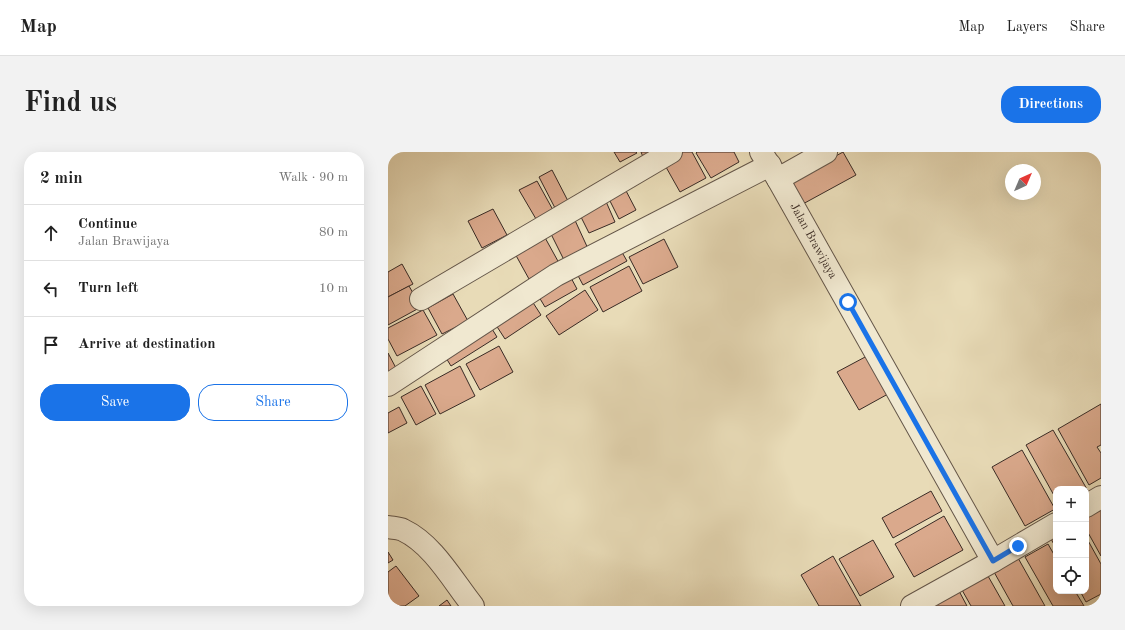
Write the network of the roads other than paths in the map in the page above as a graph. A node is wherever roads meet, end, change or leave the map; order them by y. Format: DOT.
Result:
graph roads {
  1 [pos="671,152"];
  2 [pos="826,152"];
  3 [pos="770,166"];
  4 [pos="421,299"];
  5 [pos="388,385"];
  6 [pos="1101,497"];
  7 [pos="1089,504"];
  8 [pos="1053,526"];
  9 [pos="388,527"];
  10 [pos="993,561"];
  11 [pos="473,606"];
  12 [pos="912,606"];
  1 -- 4 [label="street"];
  2 -- 3 [label="street"];
  3 -- 5 [label="street"];
  3 -- 10 [label="street, Jalan Brawijaya"];
  6 -- 7 [label="street"];
  8 -- 10 [label="street"];
  9 -- 11 [label="street"];
  10 -- 12 [label="street"];
}
